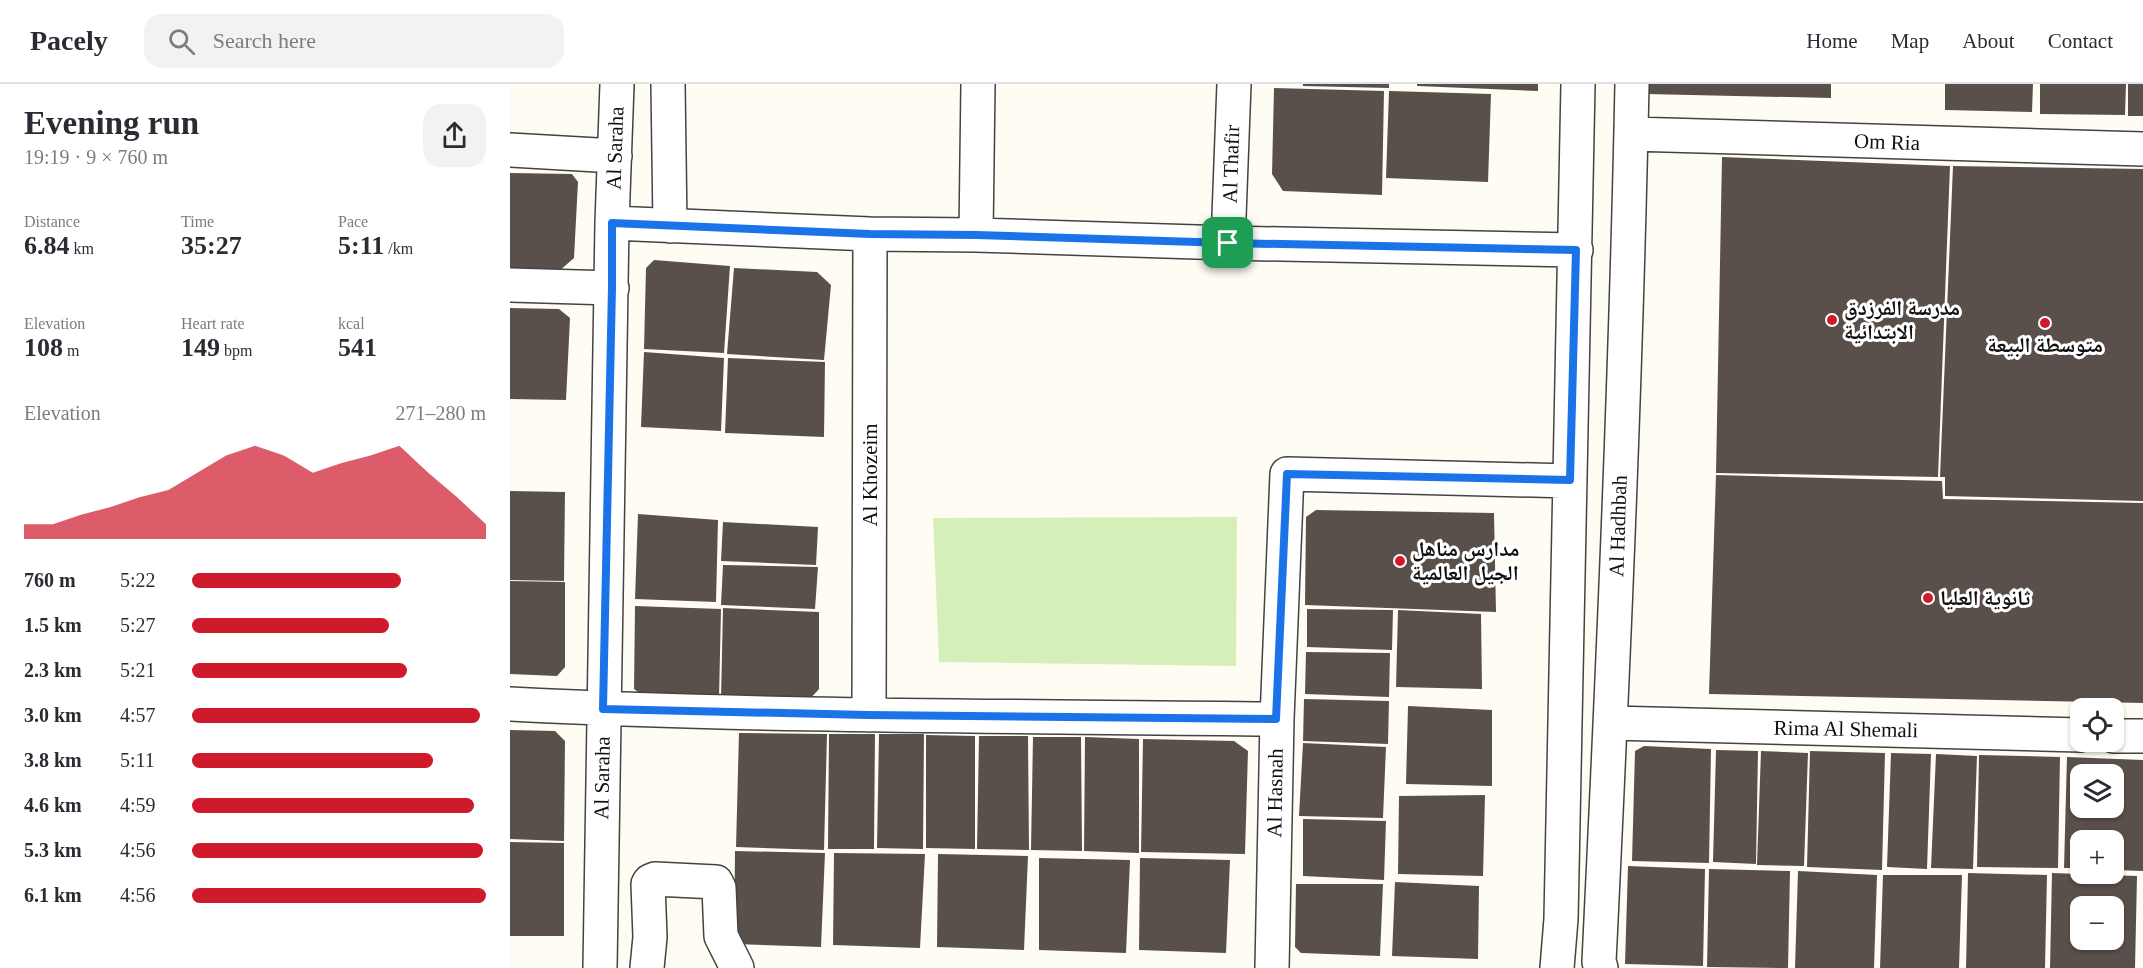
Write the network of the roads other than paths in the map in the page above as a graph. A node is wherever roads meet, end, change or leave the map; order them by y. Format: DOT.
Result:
graph roads {
  1 [pos="617,84"];
  2 [pos="668,84"];
  3 [pos="978,84"];
  4 [pos="1234,84"];
  5 [pos="1578,84"];
  6 [pos="1632,84"];
  7 [pos="1631,134"];
  8 [pos="2143,149"];
  9 [pos="510,150"];
  10 [pos="615,156"];
  11 [pos="612,223"];
  12 [pos="670,226"];
  13 [pos="870,234"];
  14 [pos="976,235"];
  15 [pos="1228,243"];
  16 [pos="1576,250"];
  17 [pos="510,285"];
  18 [pos="612,288"];
  19 [pos="1570,480"];
  20 [pos="510,704"];
  21 [pos="603,709"];
  22 [pos="868,715"];
  23 [pos="1276,719"];
  24 [pos="1611,723"];
  25 [pos="2070,735"];
  26 [pos="2124,736"];
  27 [pos="2143,736"];
  28 [pos="1562,857"];
  29 [pos="1603,860"];
  30 [pos="600,968"];
  31 [pos="647,968"];
  32 [pos="737,968"];
  33 [pos="1272,968"];
  34 [pos="1557,968"];
  35 [pos="1601,968"];
  1 -- 10 [label="street, Al Saraha"];
  2 -- 12 [label="street"];
  3 -- 14 [label="street"];
  4 -- 15 [label="street, Al Thafir"];
  5 -- 16 [label="street"];
  6 -- 7 [label="street, Al Hadhbah"];
  7 -- 8 [label="street, Om Ria"];
  7 -- 24 [label="street, Al Hadhbah"];
  9 -- 10 [label="street"];
  10 -- 11 [label="street, Al Saraha"];
  11 -- 12 [label="street"];
  11 -- 18 [label="street, Al Saraha"];
  12 -- 13 [label="street"];
  13 -- 14 [label="street"];
  13 -- 22 [label="street, Al Khozeim"];
  14 -- 15 [label="street"];
  15 -- 16 [label="street"];
  16 -- 19 [label="street"];
  17 -- 18 [label="street"];
  18 -- 21 [label="street, Al Saraha"];
  19 -- 23 [label="street, Al Hasnah"];
  19 -- 28 [label="street"];
  20 -- 21 [label="street"];
  21 -- 22 [label="street"];
  21 -- 30 [label="street, Al Saraha"];
  22 -- 23 [label="street"];
  23 -- 33 [label="street, Al Hasnah"];
  24 -- 25 [label="street, Rima Al Shemali"];
  24 -- 29 [label="street, Al Hadhbah"];
  26 -- 27 [label="street"];
  28 -- 29 [label="street"];
  28 -- 34 [label="street"];
  29 -- 35 [label="street, Al Hadhbah"];
  31 -- 32 [label="street"];
}
